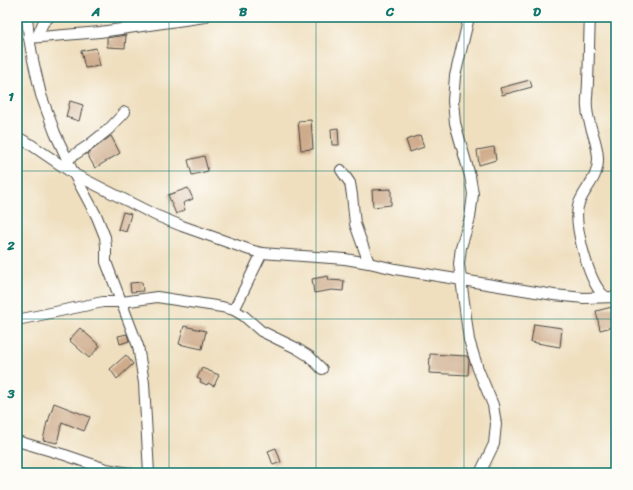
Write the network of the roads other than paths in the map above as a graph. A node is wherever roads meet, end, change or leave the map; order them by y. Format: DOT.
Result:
graph roads {
  1 [pos="27,17"];
  2 [pos="49,17"];
  3 [pos="205,17"];
  4 [pos="469,17"];
  5 [pos="590,17"];
  6 [pos="33,37"];
  7 [pos="125,112"];
  8 [pos="17,136"];
  9 [pos="68,159"];
  10 [pos="341,170"];
  11 [pos="74,174"];
  12 [pos="262,253"];
  13 [pos="369,263"];
  14 [pos="460,279"];
  15 [pos="606,297"];
  16 [pos="616,297"];
  17 [pos="122,302"];
  18 [pos="234,310"];
  19 [pos="17,320"];
  20 [pos="322,369"];
  21 [pos="17,441"];
  22 [pos="129,473"];
  23 [pos="149,473"];
  24 [pos="480,473"];
  1 -- 6 [label="street"];
  2 -- 6 [label="street"];
  3 -- 6 [label="street"];
  4 -- 14 [label="street"];
  5 -- 15 [label="street"];
  6 -- 9 [label="street"];
  7 -- 9 [label="street"];
  8 -- 11 [label="street"];
  9 -- 11 [label="street"];
  10 -- 13 [label="street"];
  11 -- 12 [label="street"];
  11 -- 17 [label="street"];
  12 -- 13 [label="street"];
  12 -- 18 [label="street"];
  13 -- 14 [label="street"];
  14 -- 15 [label="street"];
  14 -- 24 [label="street"];
  15 -- 16 [label="street"];
  17 -- 18 [label="street"];
  17 -- 19 [label="street"];
  17 -- 23 [label="street"];
  18 -- 20 [label="street"];
  21 -- 22 [label="street"];
}
